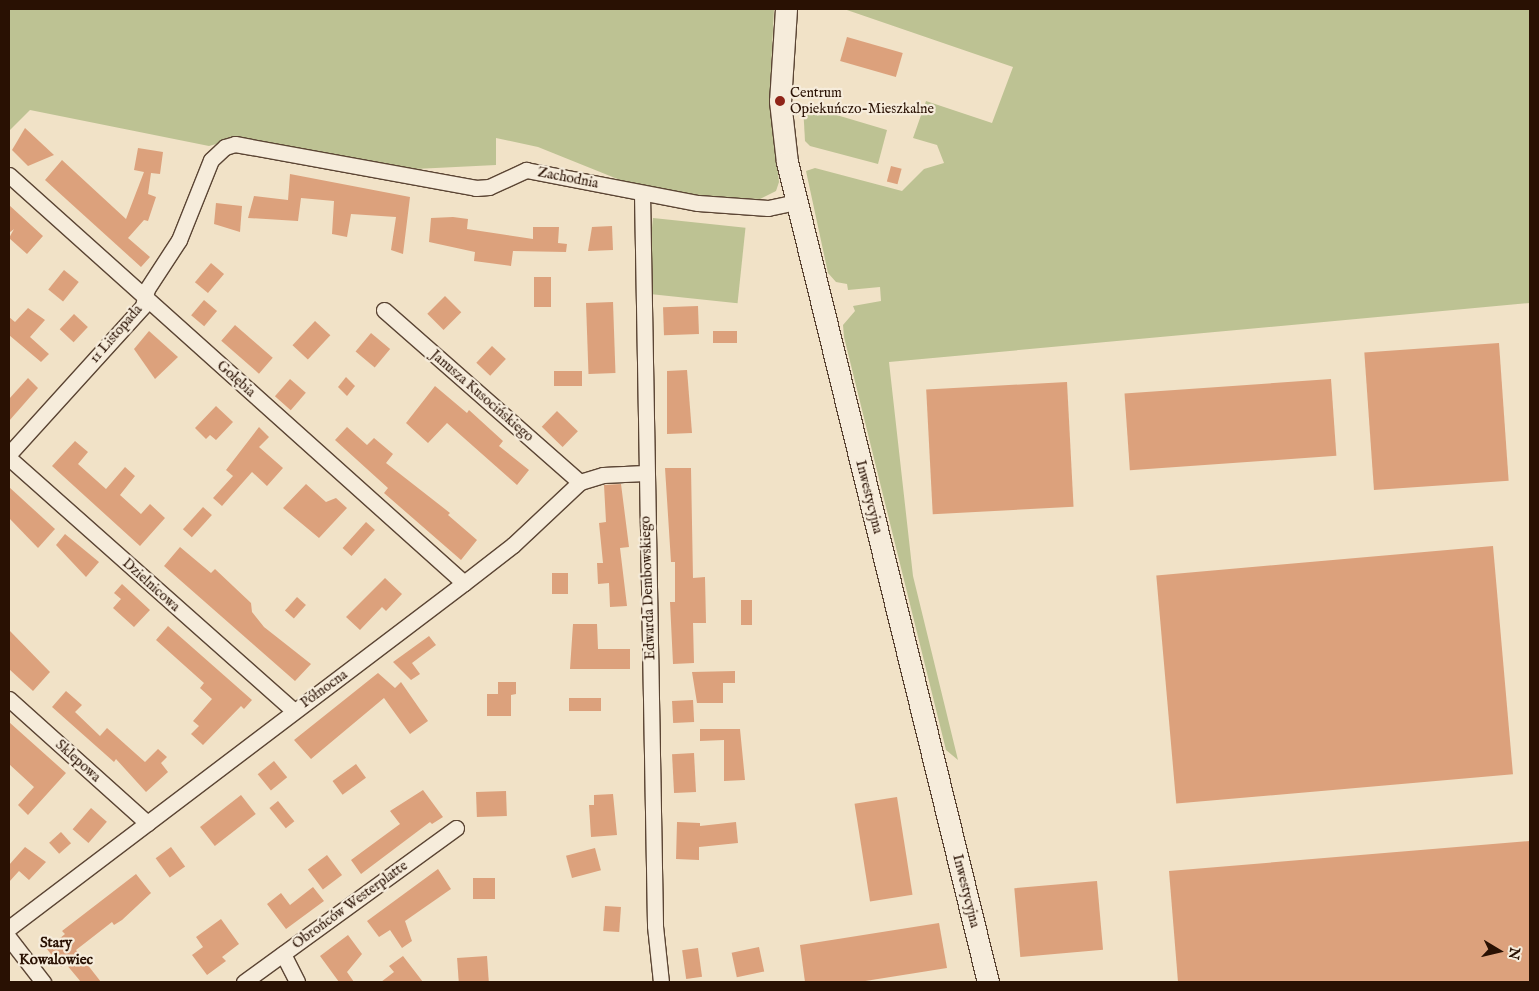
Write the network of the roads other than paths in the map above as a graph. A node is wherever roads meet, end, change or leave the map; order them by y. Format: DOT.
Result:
graph roads {
  1 [pos="786,9"];
  2 [pos="226,147"];
  3 [pos="9,175"];
  4 [pos="642,193"];
  5 [pos="796,202"];
  6 [pos="145,298"];
  7 [pos="384,310"];
  8 [pos="9,454"];
  9 [pos="9,458"];
  10 [pos="646,473"];
  11 [pos="580,482"];
  12 [pos="464,583"];
  13 [pos="9,699"];
  14 [pos="294,711"];
  15 [pos="147,823"];
  16 [pos="456,828"];
  17 [pos="9,928"];
  18 [pos="9,938"];
  19 [pos="283,954"];
  20 [pos="42,982"];
  21 [pos="244,982"];
  22 [pos="297,982"];
  23 [pos="661,982"];
  24 [pos="988,982"];
  1 -- 5 [label="street, Inwestycyjna"];
  2 -- 4 [label="street, Zachodnia"];
  2 -- 6 [label="street, 11 Listopada"];
  3 -- 6 [label="street, Gołębia"];
  4 -- 5 [label="street, Zachodnia"];
  4 -- 10 [label="street, Edwarda Dembowskiego"];
  5 -- 24 [label="street, Inwestycyjna"];
  6 -- 8 [label="street, 11 Listopada"];
  6 -- 12 [label="street, Gołębia"];
  7 -- 11 [label="street, Janusza Kusocińskiego"];
  9 -- 14 [label="street, Dzielnicowa"];
  10 -- 11 [label="street, Północna"];
  10 -- 23 [label="street, Edwarda Dembowskiego"];
  11 -- 12 [label="street, Północna"];
  12 -- 14 [label="street, Północna"];
  13 -- 15 [label="street, Sklepowa"];
  14 -- 15 [label="street, Północna"];
  15 -- 17 [label="street, Północna"];
  16 -- 19 [label="street, Obrońców Westerplatte"];
  18 -- 20 [label="street"];
  19 -- 21 [label="street, Obrońców Westerplatte"];
  19 -- 22 [label="street"];
}
